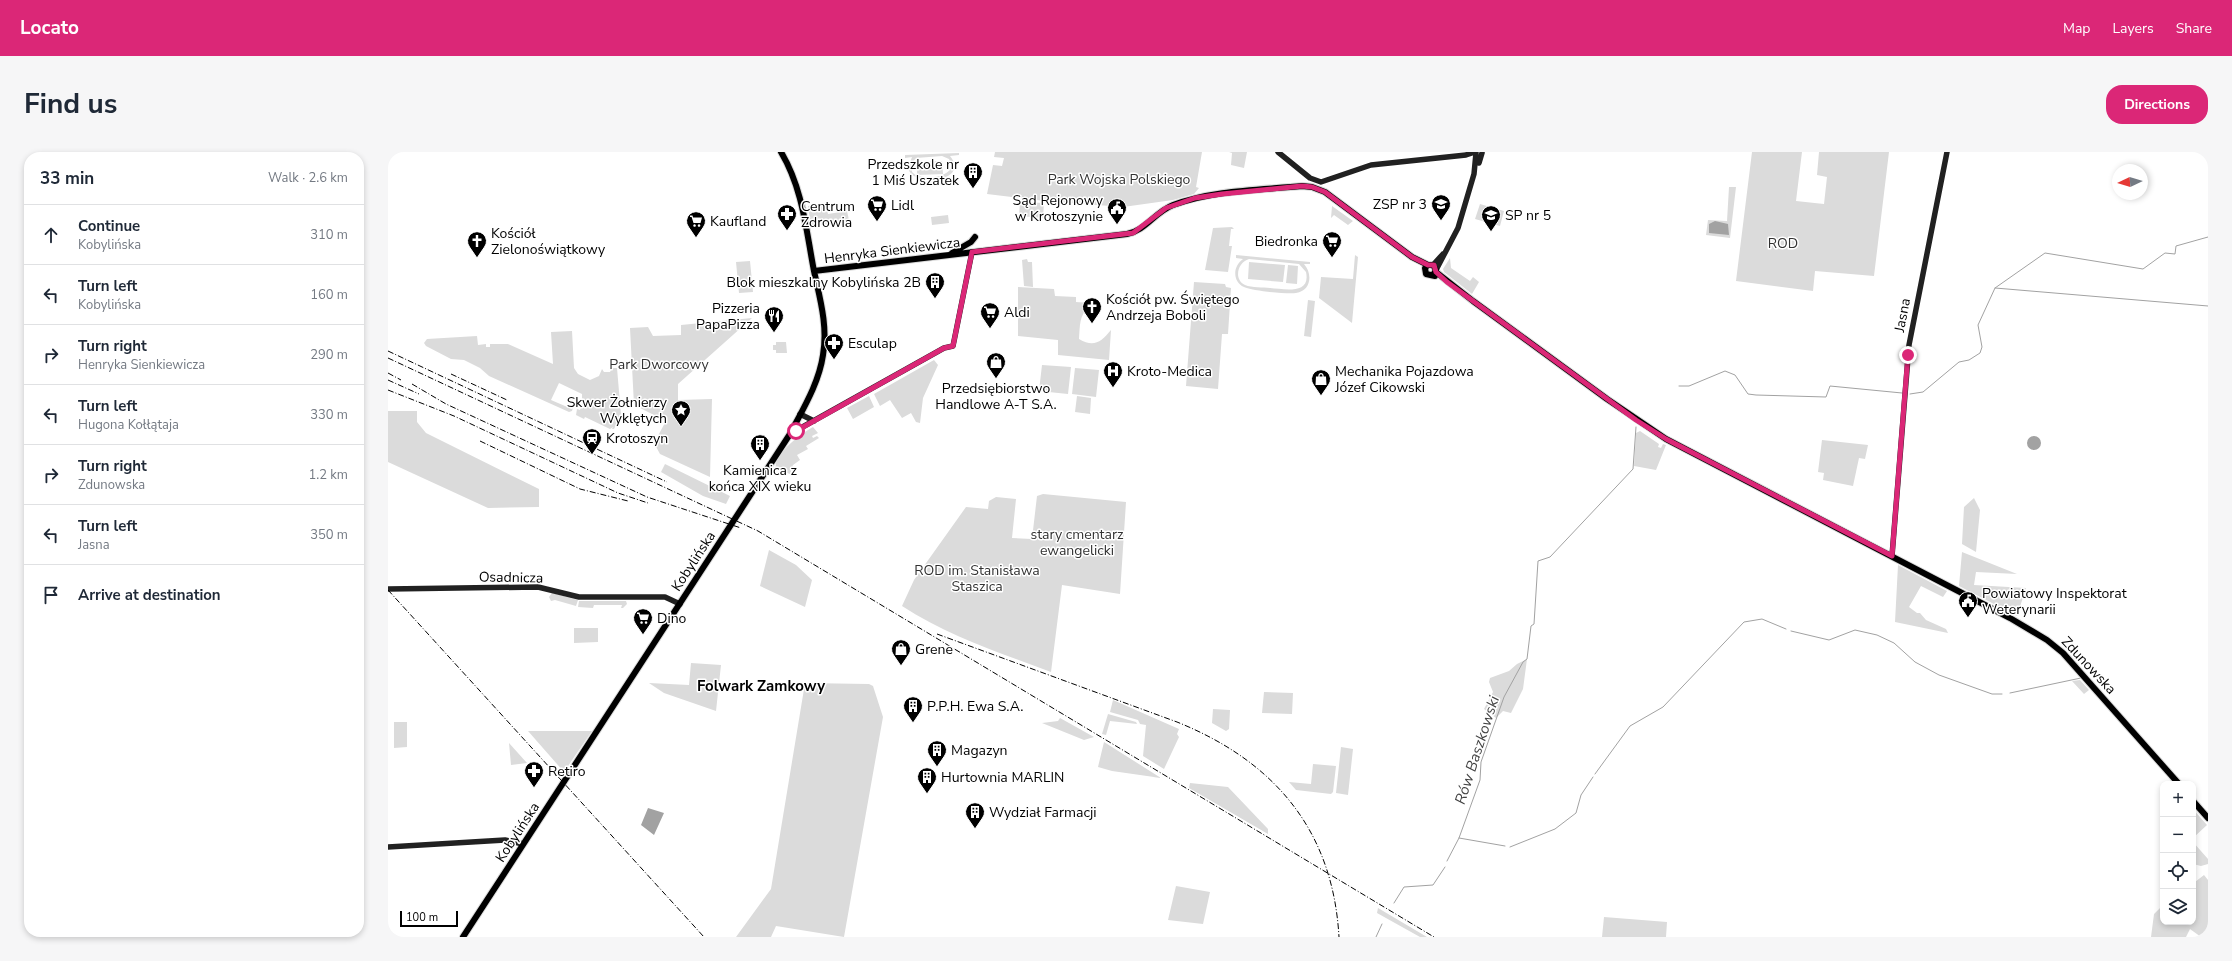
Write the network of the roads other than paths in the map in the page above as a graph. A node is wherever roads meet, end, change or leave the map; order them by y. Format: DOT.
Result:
graph roads {
  1 [pos="781,152"];
  2 [pos="1278,152"];
  3 [pos="1465,152"];
  4 [pos="1478,152"];
  5 [pos="1947,152"];
  6 [pos="1456,156"];
  7 [pos="1320,186"];
  8 [pos="975,237"];
  9 [pos="972,252"];
  10 [pos="949,255"];
  11 [pos="1432,269"];
  12 [pos="814,271"];
  13 [pos="800,414"];
  14 [pos="814,421"];
  15 [pos="790,434"];
  16 [pos="1892,556"];
  17 [pos="388,589"];
  18 [pos="680,604"];
  19 [pos="2176,781"];
  20 [pos="2196,804"];
  21 [pos="2208,818"];
  22 [pos="524,844"];
  23 [pos="388,847"];
  24 [pos="464,937"];
  1 -- 12 [label="main road"];
  2 -- 7 [label="street, Zdunowska"];
  3 -- 6 [label="street"];
  4 -- 6 [label="street"];
  4 -- 11 [label="street"];
  5 -- 16 [label="street, Jasna"];
  6 -- 7 [label="street"];
  7 -- 9 [label="main road, Henryka Sienkiewicza"];
  7 -- 11 [label="main road, Zdunowska"];
  8 -- 10 [label="main road"];
  9 -- 10 [label="main road, Henryka Sienkiewicza"];
  9 -- 14 [label="street, Kobylińska"];
  10 -- 12 [label="main road, Henryka Sienkiewicza"];
  11 -- 16 [label="main road, Zdunowska"];
  12 -- 13 [label="main road"];
  13 -- 14 [label="street"];
  13 -- 15 [label="main road"];
  14 -- 15 [label="street, Kobylińska"];
  15 -- 18 [label="main road, Kobylińska"];
  16 -- 19 [label="main road, Zdunowska"];
  17 -- 18 [label="street, Osadnicza"];
  18 -- 22 [label="main road, Kobylińska"];
  20 -- 21 [label="main road"];
  22 -- 23 [label="street"];
  22 -- 24 [label="main road, Kobylińska"];
}
